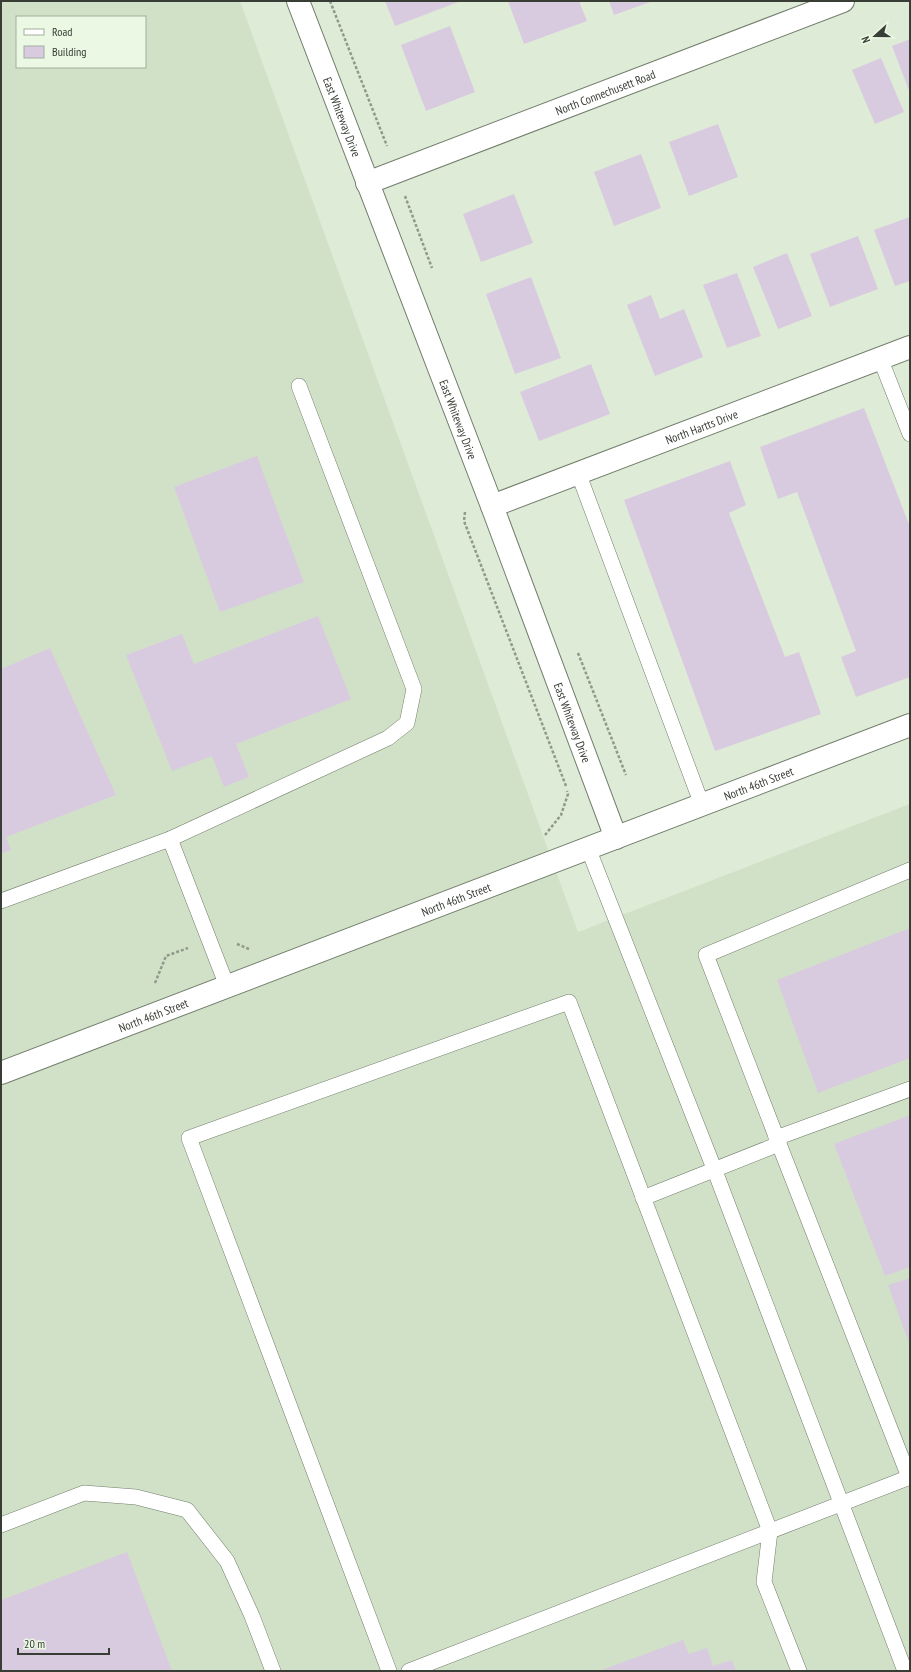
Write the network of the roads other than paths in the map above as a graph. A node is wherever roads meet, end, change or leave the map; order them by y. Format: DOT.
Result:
graph roads {
  1 [pos="298,1"];
  2 [pos="843,1"];
  3 [pos="367,183"];
  4 [pos="910,347"];
  5 [pos="880,358"];
  6 [pos="299,386"];
  7 [pos="910,434"];
  8 [pos="578,475"];
  9 [pos="492,506"];
  10 [pos="910,725"];
  11 [pos="702,805"];
  12 [pos="616,838"];
  13 [pos="170,839"];
  14 [pos="588,848"];
  15 [pos="910,870"];
  16 [pos="1,901"];
  17 [pos="227,986"];
  18 [pos="1,1073"];
  19 [pos="910,1089"];
  20 [pos="778,1141"];
  21 [pos="715,1171"];
  22 [pos="643,1198"];
  23 [pos="910,1477"];
  24 [pos="841,1503"];
  25 [pos="1,1525"];
  26 [pos="770,1531"];
  27 [pos="273,1671"];
  28 [pos="389,1671"];
  29 [pos="409,1671"];
  30 [pos="799,1671"];
  31 [pos="905,1671"];
  1 -- 3 [label="street, East Whiteway Drive"];
  2 -- 3 [label="street, North Connechusett Road"];
  3 -- 9 [label="street, East Whiteway Drive"];
  4 -- 5 [label="street, North Hartts Drive"];
  5 -- 7 [label="lane"];
  5 -- 8 [label="street, North Hartts Drive"];
  6 -- 13 [label="lane"];
  8 -- 9 [label="street, North Hartts Drive"];
  8 -- 11 [label="lane"];
  9 -- 12 [label="street, East Whiteway Drive"];
  10 -- 11 [label="street, North 46th Street"];
  11 -- 12 [label="street, North 46th Street"];
  12 -- 14 [label="street, North 46th Street"];
  13 -- 16 [label="lane"];
  13 -- 17 [label="lane"];
  14 -- 17 [label="street, North 46th Street"];
  14 -- 21 [label="lane"];
  15 -- 20 [label="lane"];
  17 -- 18 [label="street, North 46th Street"];
  19 -- 20 [label="lane"];
  20 -- 21 [label="lane"];
  20 -- 23 [label="lane"];
  21 -- 22 [label="lane"];
  21 -- 24 [label="lane"];
  22 -- 26 [label="lane"];
  22 -- 28 [label="lane"];
  23 -- 24 [label="lane"];
  24 -- 26 [label="lane"];
  24 -- 31 [label="lane"];
  25 -- 27 [label="lane"];
  26 -- 29 [label="lane"];
  26 -- 30 [label="lane"];
}
